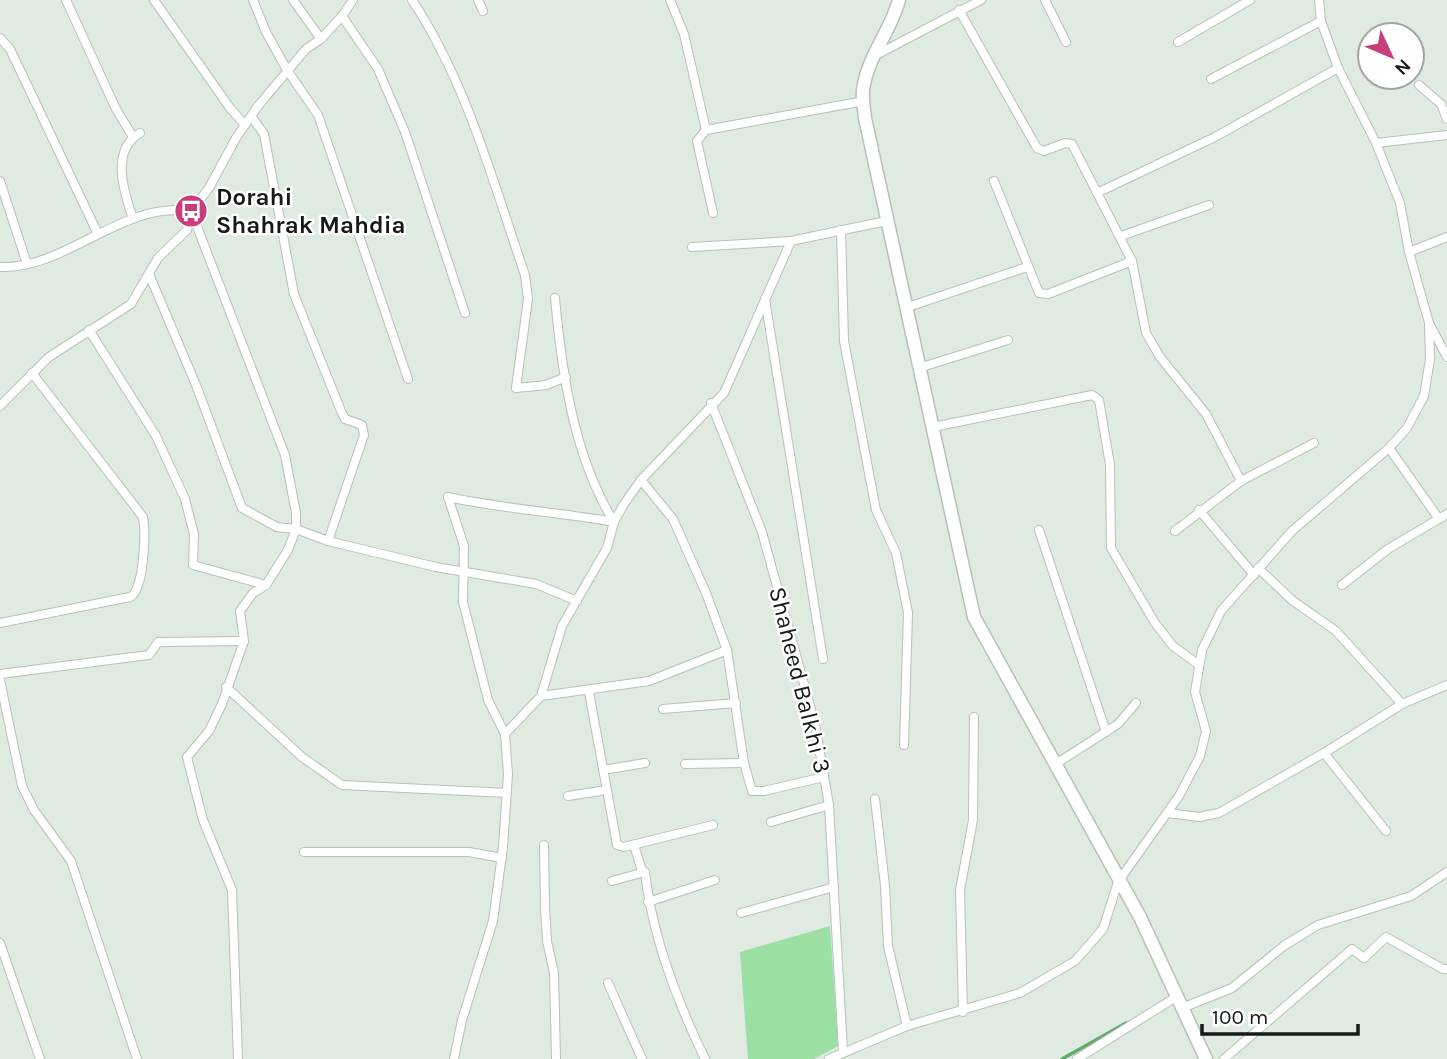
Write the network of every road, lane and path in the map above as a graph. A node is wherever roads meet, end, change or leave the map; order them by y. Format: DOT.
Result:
graph roads {
  1 [pos="66,0"];
  2 [pos="154,0"];
  3 [pos="253,0"];
  4 [pos="293,0"];
  5 [pos="353,0"];
  6 [pos="412,0"];
  7 [pos="478,0"];
  8 [pos="670,0"];
  9 [pos="899,0"];
  10 [pos="981,0"];
  11 [pos="1045,0"];
  12 [pos="1250,0"];
  13 [pos="1319,0"];
  14 [pos="959,10"];
  15 [pos="483,11"];
  16 [pos="342,16"];
  17 [pos="1321,21"];
  18 [pos="0,38"];
  19 [pos="321,39"];
  20 [pos="1066,42"];
  21 [pos="1178,42"];
  22 [pos="873,57"];
  23 [pos="1338,68"];
  24 [pos="287,70"];
  25 [pos="1211,79"];
  26 [pos="1426,89"];
  27 [pos="864,101"];
  28 [pos="1444,101"];
  29 [pos="251,116"];
  30 [pos="1447,119"];
  31 [pos="245,125"];
  32 [pos="706,130"];
  33 [pos="1447,135"];
  34 [pos="1376,143"];
  35 [pos="0,181"];
  36 [pos="994,181"];
  37 [pos="1099,192"];
  38 [pos="1209,205"];
  39 [pos="191,211"];
  40 [pos="713,213"];
  41 [pos="133,219"];
  42 [pos="886,220"];
  43 [pos="841,230"];
  44 [pos="97,232"];
  45 [pos="1121,236"];
  46 [pos="1447,237"];
  47 [pos="791,241"];
  48 [pos="692,247"];
  49 [pos="1409,252"];
  50 [pos="1132,261"];
  51 [pos="27,264"];
  52 [pos="0,267"];
  53 [pos="1027,267"];
  54 [pos="149,274"];
  55 [pos="555,298"];
  56 [pos="765,299"];
  57 [pos="905,308"];
  58 [pos="465,313"];
  59 [pos="1429,323"];
  60 [pos="89,330"];
  61 [pos="1008,340"];
  62 [pos="1447,358"];
  63 [pos="919,368"];
  64 [pos="32,373"];
  65 [pos="566,377"];
  66 [pos="408,379"];
  67 [pos="711,403"];
  68 [pos="0,406"];
  69 [pos="933,427"];
  70 [pos="1314,443"];
  71 [pos="1389,448"];
  72 [pos="641,480"];
  73 [pos="1241,481"];
  74 [pos="1199,510"];
  75 [pos="1443,517"];
  76 [pos="614,522"];
  77 [pos="296,529"];
  78 [pos="1040,530"];
  79 [pos="1175,531"];
  80 [pos="328,541"];
  81 [pos="1256,571"];
  82 [pos="465,572"];
  83 [pos="266,584"];
  84 [pos="1342,585"];
  85 [pos="577,601"];
  86 [pos="0,623"];
  87 [pos="244,641"];
  88 [pos="727,650"];
  89 [pos="823,659"];
  90 [pos="1199,665"];
  91 [pos="0,674"];
  92 [pos="0,680"];
  93 [pos="1447,685"];
  94 [pos="226,687"];
  95 [pos="589,692"];
  96 [pos="541,696"];
  97 [pos="736,703"];
  98 [pos="1136,703"];
  99 [pos="1402,704"];
  100 [pos="663,709"];
  101 [pos="974,717"];
  102 [pos="1106,733"];
  103 [pos="505,734"];
  104 [pos="904,745"];
  105 [pos="1324,753"];
  106 [pos="645,763"];
  107 [pos="744,763"];
  108 [pos="685,764"];
  109 [pos="1054,765"];
  110 [pos="603,770"];
  111 [pos="824,777"];
  112 [pos="607,790"];
  113 [pos="507,793"];
  114 [pos="568,796"];
  115 [pos="874,799"];
  116 [pos="829,805"];
  117 [pos="1168,813"];
  118 [pos="771,822"];
  119 [pos="713,825"];
  120 [pos="1386,831"];
  121 [pos="544,845"];
  122 [pos="634,845"];
  123 [pos="304,852"];
  124 [pos="502,858"];
  125 [pos="642,871"];
  126 [pos="1447,872"];
  127 [pos="715,880"];
  128 [pos="612,881"];
  129 [pos="1436,881"];
  130 [pos="1118,882"];
  131 [pos="834,887"];
  132 [pos="1447,887"];
  133 [pos="648,902"];
  134 [pos="741,913"];
  135 [pos="0,943"];
  136 [pos="1447,969"];
  137 [pos="608,983"];
  138 [pos="1179,1003"];
  139 [pos="963,1012"];
  140 [pos="907,1026"];
  141 [pos="836,1056"];
  142 [pos="40,1059"];
  143 [pos="137,1059"];
  144 [pos="238,1059"];
  145 [pos="454,1059"];
  146 [pos="556,1059"];
  147 [pos="642,1059"];
  148 [pos="705,1059"];
  149 [pos="1077,1059"];
  150 [pos="1206,1059"];
  151 [pos="1224,1059"];
  1 -- 41 [label="street"];
  2 -- 31 [label="street"];
  3 -- 24 [label="street"];
  4 -- 19 [label="street"];
  5 -- 16 [label="street"];
  6 -- 65 [label="street"];
  7 -- 15 [label="street"];
  8 -- 32 [label="street"];
  9 -- 22 [label="street"];
  10 -- 14 [label="street"];
  11 -- 20 [label="street"];
  12 -- 21 [label="street"];
  13 -- 17 [label="street"];
  14 -- 22 [label="street"];
  14 -- 37 [label="street"];
  16 -- 19 [label="street"];
  16 -- 58 [label="street"];
  17 -- 23 [label="street"];
  17 -- 25 [label="street"];
  18 -- 44 [label="street"];
  19 -- 24 [label="street"];
  22 -- 27 [label="street"];
  23 -- 34 [label="street"];
  23 -- 37 [label="street"];
  24 -- 29 [label="street"];
  24 -- 66 [label="street"];
  26 -- 28 [label="street"];
  27 -- 32 [label="street"];
  27 -- 42 [label="street"];
  28 -- 30 [label="street"];
  29 -- 31 [label="street"];
  29 -- 80 [label="street"];
  31 -- 39 [label="street"];
  32 -- 40 [label="street"];
  33 -- 34 [label="street"];
  34 -- 49 [label="street"];
  35 -- 51 [label="street"];
  36 -- 53 [label="street"];
  37 -- 45 [label="street"];
  38 -- 45 [label="street"];
  39 -- 41 [label="street"];
  39 -- 54 [label="street"];
  39 -- 77 [label="street"];
  41 -- 44 [label="street"];
  42 -- 43 [label="street"];
  42 -- 57 [label="street"];
  43 -- 47 [label="street"];
  43 -- 104 [label="street"];
  44 -- 51 [label="street"];
  45 -- 50 [label="street"];
  46 -- 49 [label="street"];
  47 -- 48 [label="street"];
  47 -- 56 [label="street"];
  49 -- 59 [label="street"];
  50 -- 53 [label="street"];
  50 -- 73 [label="street"];
  51 -- 52 [label="street"];
  53 -- 57 [label="street"];
  54 -- 60 [label="street"];
  54 -- 77 [label="street"];
  55 -- 65 [label="street"];
  56 -- 67 [label="street"];
  56 -- 89 [label="street"];
  57 -- 63 [label="street"];
  59 -- 62 [label="street"];
  59 -- 71 [label="street"];
  60 -- 64 [label="street"];
  60 -- 83 [label="street"];
  61 -- 63 [label="street"];
  63 -- 69 [label="street"];
  64 -- 68 [label="street"];
  64 -- 86 [label="street"];
  65 -- 76 [label="street"];
  67 -- 72 [label="street"];
  67 -- 111 [label="street, Shaheed Balkhi 3"];
  69 -- 90 [label="street"];
  69 -- 109 [label="street"];
  70 -- 73 [label="street"];
  71 -- 75 [label="street"];
  71 -- 81 [label="street"];
  72 -- 76 [label="street"];
  72 -- 88 [label="street"];
  73 -- 74 [label="street"];
  74 -- 79 [label="street"];
  74 -- 81 [label="street"];
  75 -- 84 [label="street"];
  76 -- 82 [label="street"];
  76 -- 85 [label="street"];
  77 -- 80 [label="street"];
  77 -- 83 [label="street"];
  78 -- 102 [label="street"];
  80 -- 82 [label="street"];
  81 -- 90 [label="street"];
  81 -- 99 [label="street"];
  82 -- 85 [label="street"];
  82 -- 103 [label="street"];
  83 -- 87 [label="street"];
  85 -- 96 [label="street"];
  87 -- 91 [label="street"];
  87 -- 94 [label="street"];
  88 -- 95 [label="street"];
  88 -- 97 [label="street"];
  90 -- 117 [label="street"];
  92 -- 143 [label="street"];
  93 -- 99 [label="street"];
  94 -- 113 [label="street"];
  94 -- 144 [label="street"];
  95 -- 96 [label="street"];
  95 -- 110 [label="street"];
  96 -- 103 [label="street"];
  97 -- 100 [label="street"];
  97 -- 107 [label="street"];
  98 -- 102 [label="street"];
  99 -- 105 [label="street"];
  101 -- 139 [label="street"];
  102 -- 109 [label="street"];
  103 -- 113 [label="street"];
  105 -- 117 [label="street"];
  105 -- 120 [label="street"];
  106 -- 110 [label="street"];
  107 -- 108 [label="street"];
  107 -- 111 [label="street"];
  109 -- 130 [label="street"];
  110 -- 112 [label="street"];
  111 -- 116 [label="street, Shaheed Balkhi 3"];
  112 -- 114 [label="street"];
  112 -- 122 [label="street"];
  113 -- 124 [label="street"];
  115 -- 140 [label="street"];
  116 -- 118 [label="street"];
  116 -- 131 [label="street, Shaheed Balkhi 3"];
  117 -- 130 [label="street"];
  119 -- 122 [label="street"];
  121 -- 146 [label="street"];
  122 -- 125 [label="street"];
  123 -- 124 [label="street"];
  124 -- 145 [label="street"];
  125 -- 128 [label="street"];
  125 -- 133 [label="street"];
  126 -- 129 [label="street"];
  127 -- 133 [label="street"];
  129 -- 132 [label="street"];
  129 -- 138 [label="street"];
  130 -- 138 [label="street"];
  130 -- 139 [label="street"];
  131 -- 134 [label="street"];
  131 -- 141 [label="street, Shaheed Balkhi 3"];
  133 -- 148 [label="street"];
  135 -- 142 [label="street"];
  136 -- 151 [label="street"];
  137 -- 147 [label="street"];
  138 -- 149 [label="street"];
  138 -- 150 [label="street"];
  139 -- 140 [label="street"];
  140 -- 141 [label="street"];
}
